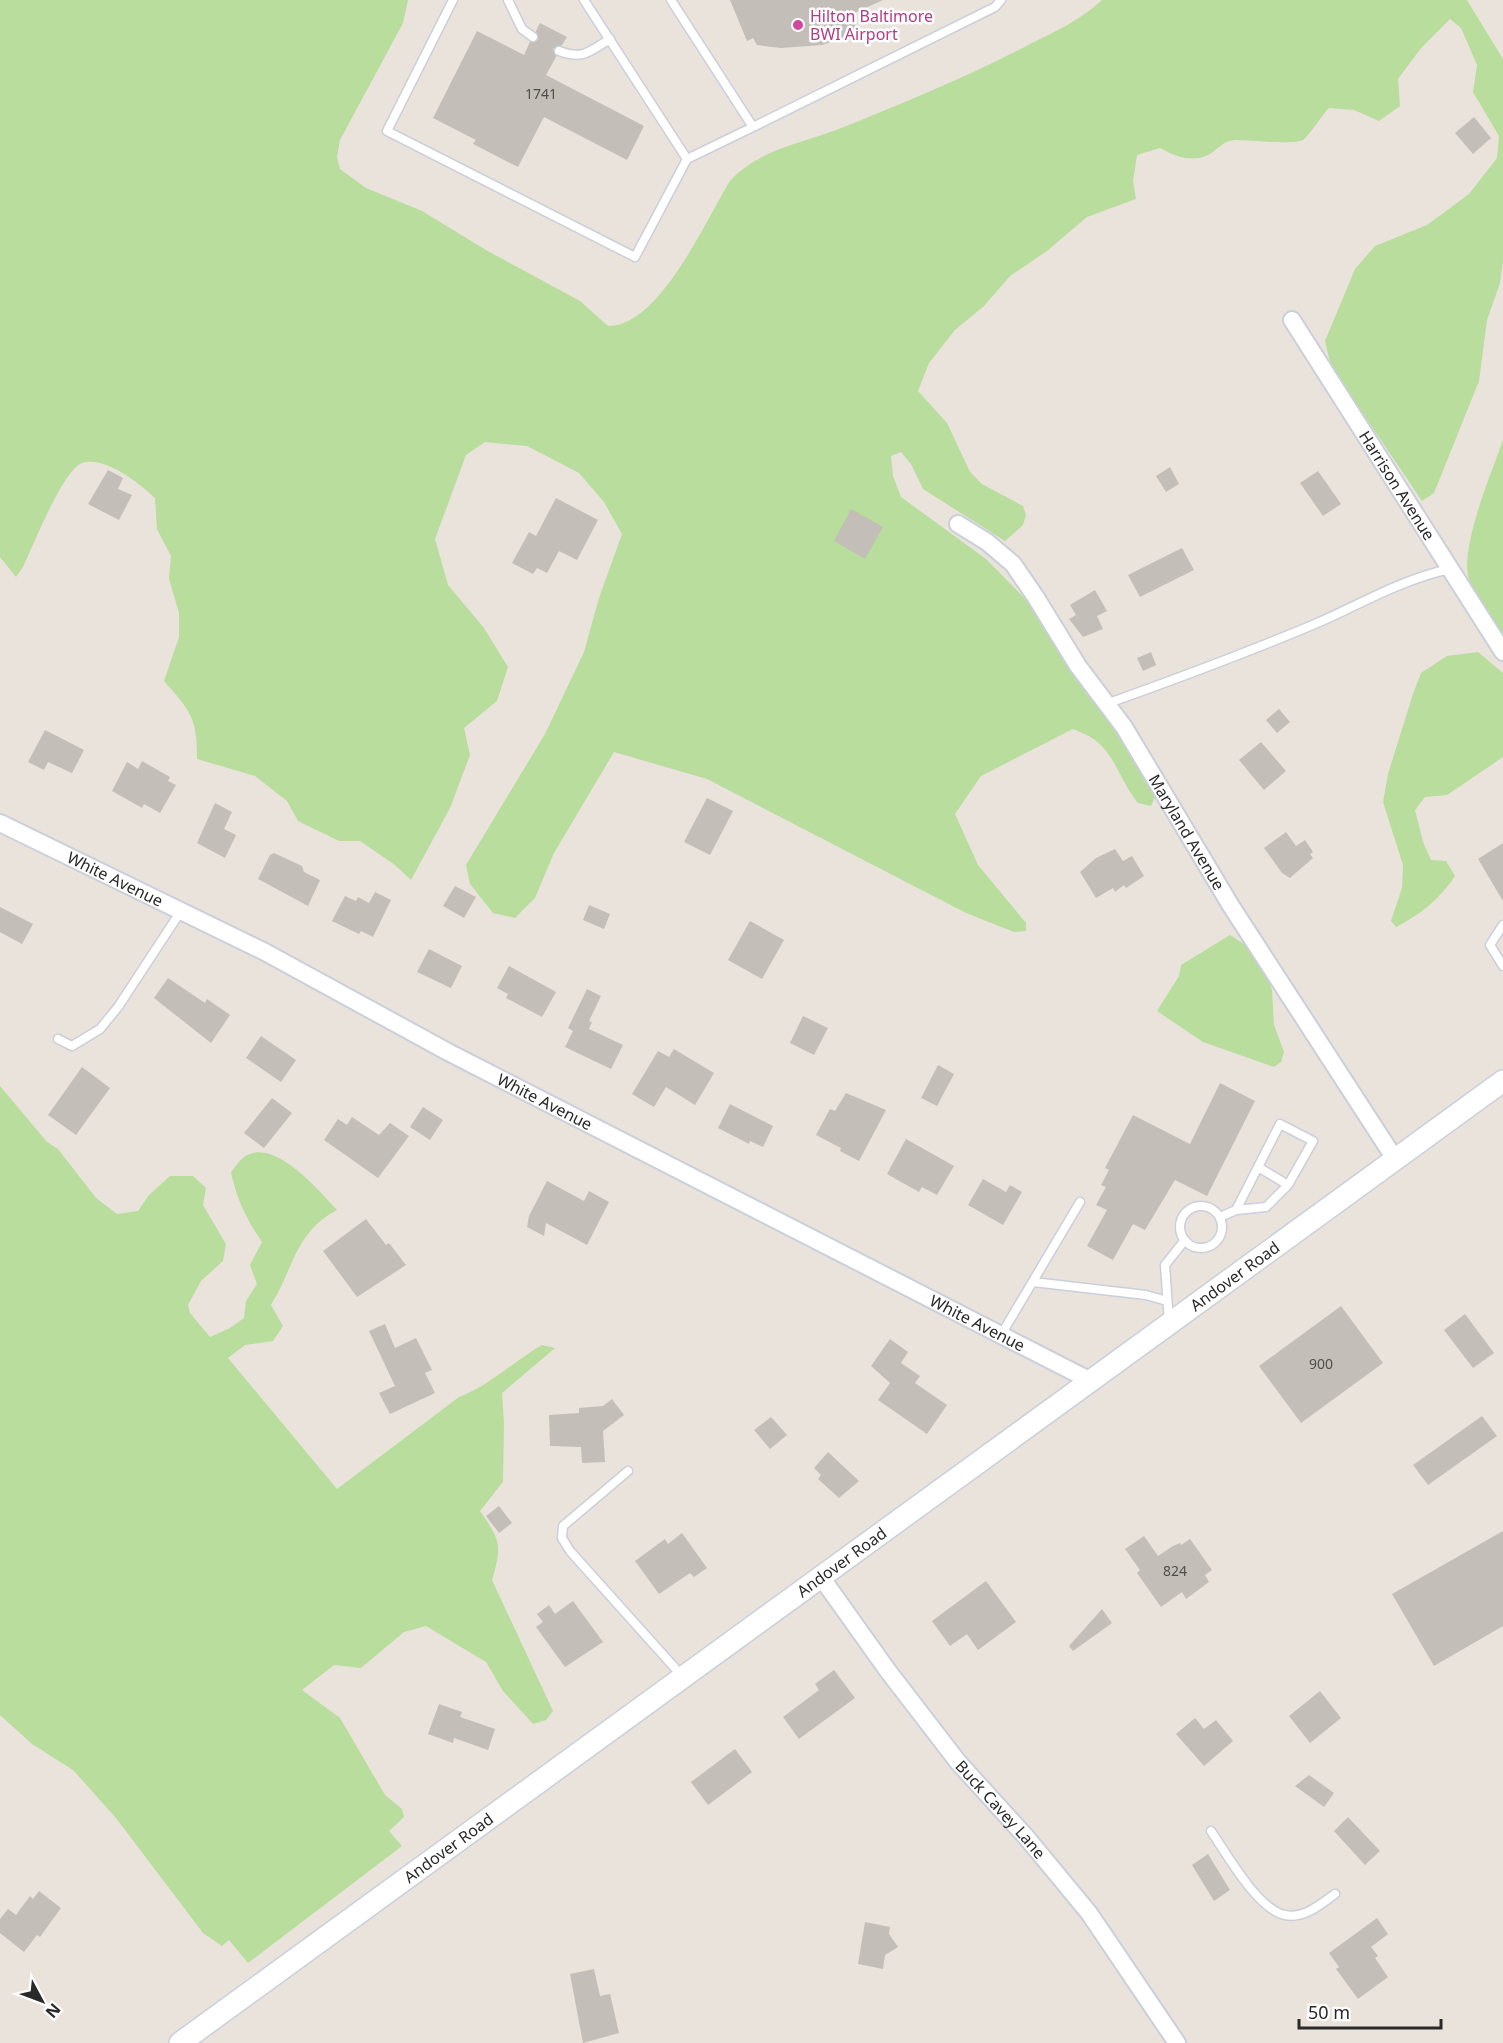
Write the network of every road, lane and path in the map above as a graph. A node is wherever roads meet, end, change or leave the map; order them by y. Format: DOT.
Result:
graph roads {
  1 [pos="453,0"];
  2 [pos="508,0"];
  3 [pos="584,0"];
  4 [pos="671,0"];
  5 [pos="1001,0"];
  6 [pos="532,37"];
  7 [pos="610,39"];
  8 [pos="559,51"];
  9 [pos="753,127"];
  10 [pos="687,159"];
  11 [pos="1292,320"];
  12 [pos="958,524"];
  13 [pos="1450,568"];
  14 [pos="1503,652"];
  15 [pos="1106,704"];
  16 [pos="0,823"];
  17 [pos="181,911"];
  18 [pos="1503,925"];
  19 [pos="1503,966"];
  20 [pos="58,1039"];
  21 [pos="1503,1081"];
  22 [pos="1395,1159"];
  23 [pos="1258,1167"];
  24 [pos="1288,1185"];
  25 [pos="1080,1202"];
  26 [pos="1236,1210"];
  27 [pos="1220,1217"];
  28 [pos="1185,1240"];
  29 [pos="1033,1282"];
  30 [pos="1167,1301"];
  31 [pos="1169,1324"];
  32 [pos="1001,1335"];
  33 [pos="1091,1381"];
  34 [pos="628,1471"];
  35 [pos="821,1577"];
  36 [pos="683,1677"];
  37 [pos="1211,1831"];
  38 [pos="1335,1894"];
  39 [pos="180,2043"];
  40 [pos="1177,2043"];
  1 -- 10 [label="lane"];
  2 -- 6 [label="lane"];
  3 -- 7 [label="lane"];
  4 -- 9 [label="lane"];
  5 -- 9 [label="lane"];
  7 -- 8 [label="lane"];
  7 -- 10 [label="lane"];
  9 -- 10 [label="lane"];
  11 -- 13 [label="street, Harrison Avenue"];
  12 -- 15 [label="street, Maryland Avenue"];
  13 -- 14 [label="street, Harrison Avenue"];
  13 -- 15 [label="lane"];
  15 -- 22 [label="street, Maryland Avenue"];
  16 -- 17 [label="street, White Avenue"];
  17 -- 20 [label="lane"];
  17 -- 32 [label="street, White Avenue"];
  18 -- 19 [label="lane"];
  21 -- 22 [label="street, Andover Road"];
  22 -- 31 [label="street, Andover Road"];
  23 -- 24 [label="lane"];
  23 -- 24 [label="lane"];
  23 -- 26 [label="lane"];
  24 -- 26 [label="lane"];
  25 -- 29 [label="lane"];
  26 -- 27 [label="lane"];
  27 -- 28 [label="lane"];
  27 -- 28 [label="lane"];
  28 -- 30 [label="lane"];
  29 -- 30 [label="lane"];
  29 -- 32 [label="lane"];
  30 -- 31 [label="lane"];
  31 -- 33 [label="street, Andover Road"];
  32 -- 33 [label="street, White Avenue"];
  33 -- 35 [label="street, Andover Road"];
  34 -- 36 [label="lane"];
  35 -- 36 [label="street, Andover Road"];
  35 -- 40 [label="street, Buck Cavey Lane"];
  36 -- 39 [label="street, Andover Road"];
  37 -- 38 [label="lane"];
}
